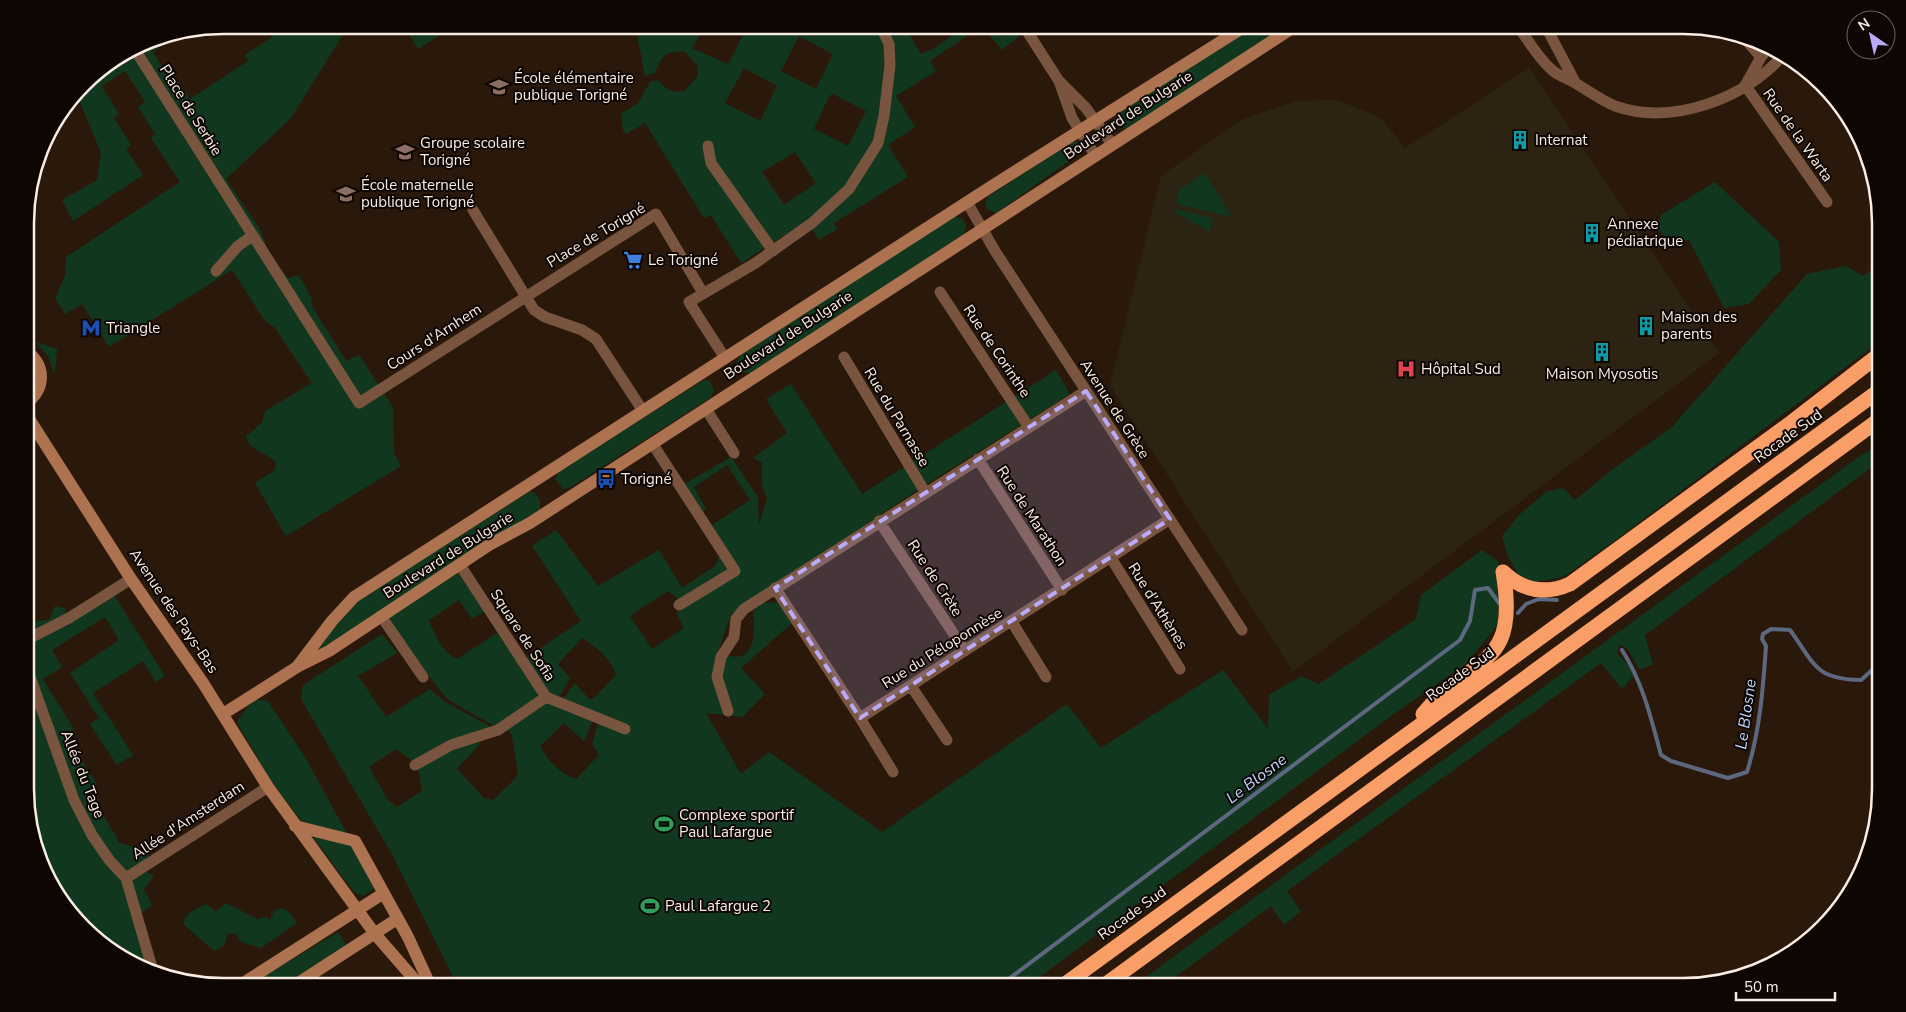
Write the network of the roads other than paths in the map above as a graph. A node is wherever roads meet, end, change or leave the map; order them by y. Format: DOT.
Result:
graph roads {
  1 [pos="884,34"];
  2 [pos="1029,34"];
  3 [pos="1233,34"];
  4 [pos="1283,34"];
  5 [pos="1524,34"];
  6 [pos="1550,34"];
  7 [pos="1751,46"];
  8 [pos="1765,52"];
  9 [pos="138,54"];
  10 [pos="1761,57"];
  11 [pos="1779,60"];
  12 [pos="1059,81"];
  13 [pos="1575,82"];
  14 [pos="1745,86"];
  15 [pos="1095,120"];
  16 [pos="1079,131"];
  17 [pos="1112,144"];
  18 [pos="708,146"];
  19 [pos="1095,156"];
  20 [pos="967,202"];
  21 [pos="1827,202"];
  22 [pos="473,210"];
  23 [pos="982,229"];
  24 [pos="253,238"];
  25 [pos="772,251"];
  26 [pos="216,271"];
  27 [pos="703,292"];
  28 [pos="940,292"];
  29 [pos="526,296"];
  30 [pos="844,357"];
  31 [pos="34,358"];
  32 [pos="725,358"];
  33 [pos="1872,360"];
  34 [pos="1086,391"];
  35 [pos="34,396"];
  36 [pos="1872,396"];
  37 [pos="359,403"];
  38 [pos="706,408"];
  39 [pos="644,410"];
  40 [pos="1872,425"];
  41 [pos="1028,426"];
  42 [pos="34,427"];
  43 [pos="652,443"];
  44 [pos="734,453"];
  45 [pos="978,459"];
  46 [pos="925,492"];
  47 [pos="1170,519"];
  48 [pos="879,521"];
  49 [pos="1111,558"];
  50 [pos="460,565"];
  51 [pos="131,579"];
  52 [pos="775,588"];
  53 [pos="1062,590"];
  54 [pos="679,605"];
  55 [pos="382,616"];
  56 [pos="1012,622"];
  57 [pos="1242,630"];
  58 [pos="34,636"];
  59 [pos="965,651"];
  60 [pos="297,666"];
  61 [pos="1180,668"];
  62 [pos="423,677"];
  63 [pos="1046,677"];
  64 [pos="911,686"];
  65 [pos="34,688"];
  66 [pos="546,697"];
  67 [pos="728,712"];
  68 [pos="223,714"];
  69 [pos="860,718"];
  70 [pos="625,729"];
  71 [pos="1406,734"];
  72 [pos="947,740"];
  73 [pos="415,765"];
  74 [pos="893,772"];
  75 [pos="268,787"];
  76 [pos="295,826"];
  77 [pos="126,878"];
  78 [pos="384,893"];
  79 [pos="358,910"];
  80 [pos="397,919"];
  81 [pos="375,934"];
  82 [pos="150,964"];
  83 [pos="253,978"];
  84 [pos="306,978"];
  85 [pos="413,978"];
  86 [pos="426,978"];
  87 [pos="1073,978"];
  88 [pos="1114,978"];
  1 -- 25 [label="street"];
  2 -- 12 [label="street"];
  3 -- 15 [label="street, Boulevard de Bulgarie"];
  4 -- 17 [label="street, Boulevard de Bulgarie"];
  5 -- 13 [label="street"];
  6 -- 13 [label="street"];
  7 -- 10 [label="street"];
  8 -- 10 [label="street"];
  9 -- 24 [label="street, Place de Serbie"];
  10 -- 14 [label="street"];
  11 -- 14 [label="street"];
  12 -- 15 [label="street"];
  12 -- 16 [label="street"];
  13 -- 14 [label="street"];
  14 -- 21 [label="street, Rue de la Warta"];
  15 -- 16 [label="street, Boulevard de Bulgarie"];
  15 -- 17 [label="street"];
  16 -- 19 [label="street"];
  16 -- 20 [label="street, Boulevard de Bulgarie"];
  17 -- 19 [label="street, Boulevard de Bulgarie"];
  18 -- 25 [label="street"];
  19 -- 23 [label="street, Boulevard de Bulgarie"];
  20 -- 23 [label="street, Avenue de Grèce"];
  20 -- 32 [label="street, Boulevard de Bulgarie"];
  22 -- 29 [label="street"];
  23 -- 34 [label="street, Avenue de Grèce"];
  23 -- 38 [label="street, Boulevard de Bulgarie"];
  24 -- 26 [label="street"];
  24 -- 37 [label="street, Place de Serbie"];
  25 -- 27 [label="street"];
  27 -- 29 [label="street, Place de Torigné"];
  27 -- 32 [label="street"];
  28 -- 41 [label="street, Rue de Corinthe"];
  29 -- 37 [label="street, Cours d'Arnhem"];
  29 -- 39 [label="street"];
  30 -- 46 [label="street, Rue du Parnasse"];
  31 -- 35 [label="street"];
  32 -- 39 [label="street, Boulevard de Bulgarie"];
  33 -- 71 [label="highway"];
  34 -- 41 [label="street"];
  34 -- 47 [label="street, Avenue de Grèce"];
  36 -- 71 [label="highway, Rocade Sud"];
  38 -- 43 [label="street, Boulevard de Bulgarie"];
  38 -- 44 [label="street"];
  39 -- 60 [label="street, Boulevard de Bulgarie"];
  40 -- 88 [label="highway"];
  41 -- 45 [label="street"];
  42 -- 51 [label="street, Avenue des Pays-Bas"];
  43 -- 50 [label="street, Boulevard de Bulgarie"];
  43 -- 54 [label="street"];
  45 -- 46 [label="street"];
  45 -- 53 [label="street, Rue de Marathon"];
  46 -- 48 [label="street"];
  47 -- 49 [label="street, Rue du Péloponnèse"];
  47 -- 57 [label="street, Avenue de Grèce"];
  48 -- 52 [label="street"];
  48 -- 59 [label="street, Rue de Crète"];
  49 -- 53 [label="street, Rue du Péloponnèse"];
  49 -- 61 [label="street, Rue d'Athènes"];
  50 -- 55 [label="street, Boulevard de Bulgarie"];
  50 -- 66 [label="street, Square de Sofia"];
  51 -- 58 [label="street"];
  51 -- 68 [label="street, Avenue des Pays-Bas"];
  52 -- 67 [label="street"];
  52 -- 69 [label="street"];
  53 -- 56 [label="street, Rue du Péloponnèse"];
  55 -- 60 [label="street, Boulevard de Bulgarie"];
  55 -- 62 [label="street"];
  56 -- 59 [label="street, Rue du Péloponnèse"];
  56 -- 63 [label="street"];
  59 -- 64 [label="street, Rue du Péloponnèse"];
  60 -- 68 [label="street, Boulevard de Bulgarie"];
  64 -- 69 [label="street, Rue du Péloponnèse"];
  64 -- 72 [label="street"];
  65 -- 77 [label="street, Allée du Tage"];
  66 -- 70 [label="street"];
  66 -- 73 [label="street, Square de Sofia"];
  68 -- 75 [label="street, Avenue des Pays-Bas"];
  69 -- 74 [label="street"];
  71 -- 87 [label="highway, Rocade Sud"];
  75 -- 76 [label="street, Avenue des Pays-Bas"];
  75 -- 77 [label="street, Allée d'Amsterdam"];
  76 -- 78 [label="street"];
  76 -- 79 [label="street, Avenue des Pays-Bas"];
  77 -- 82 [label="street, Allée du Tage"];
  78 -- 79 [label="street"];
  78 -- 80 [label="street"];
  79 -- 81 [label="street, Avenue des Pays-Bas"];
  79 -- 83 [label="street"];
  80 -- 81 [label="street"];
  80 -- 86 [label="street"];
  81 -- 84 [label="street"];
  81 -- 85 [label="street, Avenue des Pays-Bas"];
}
